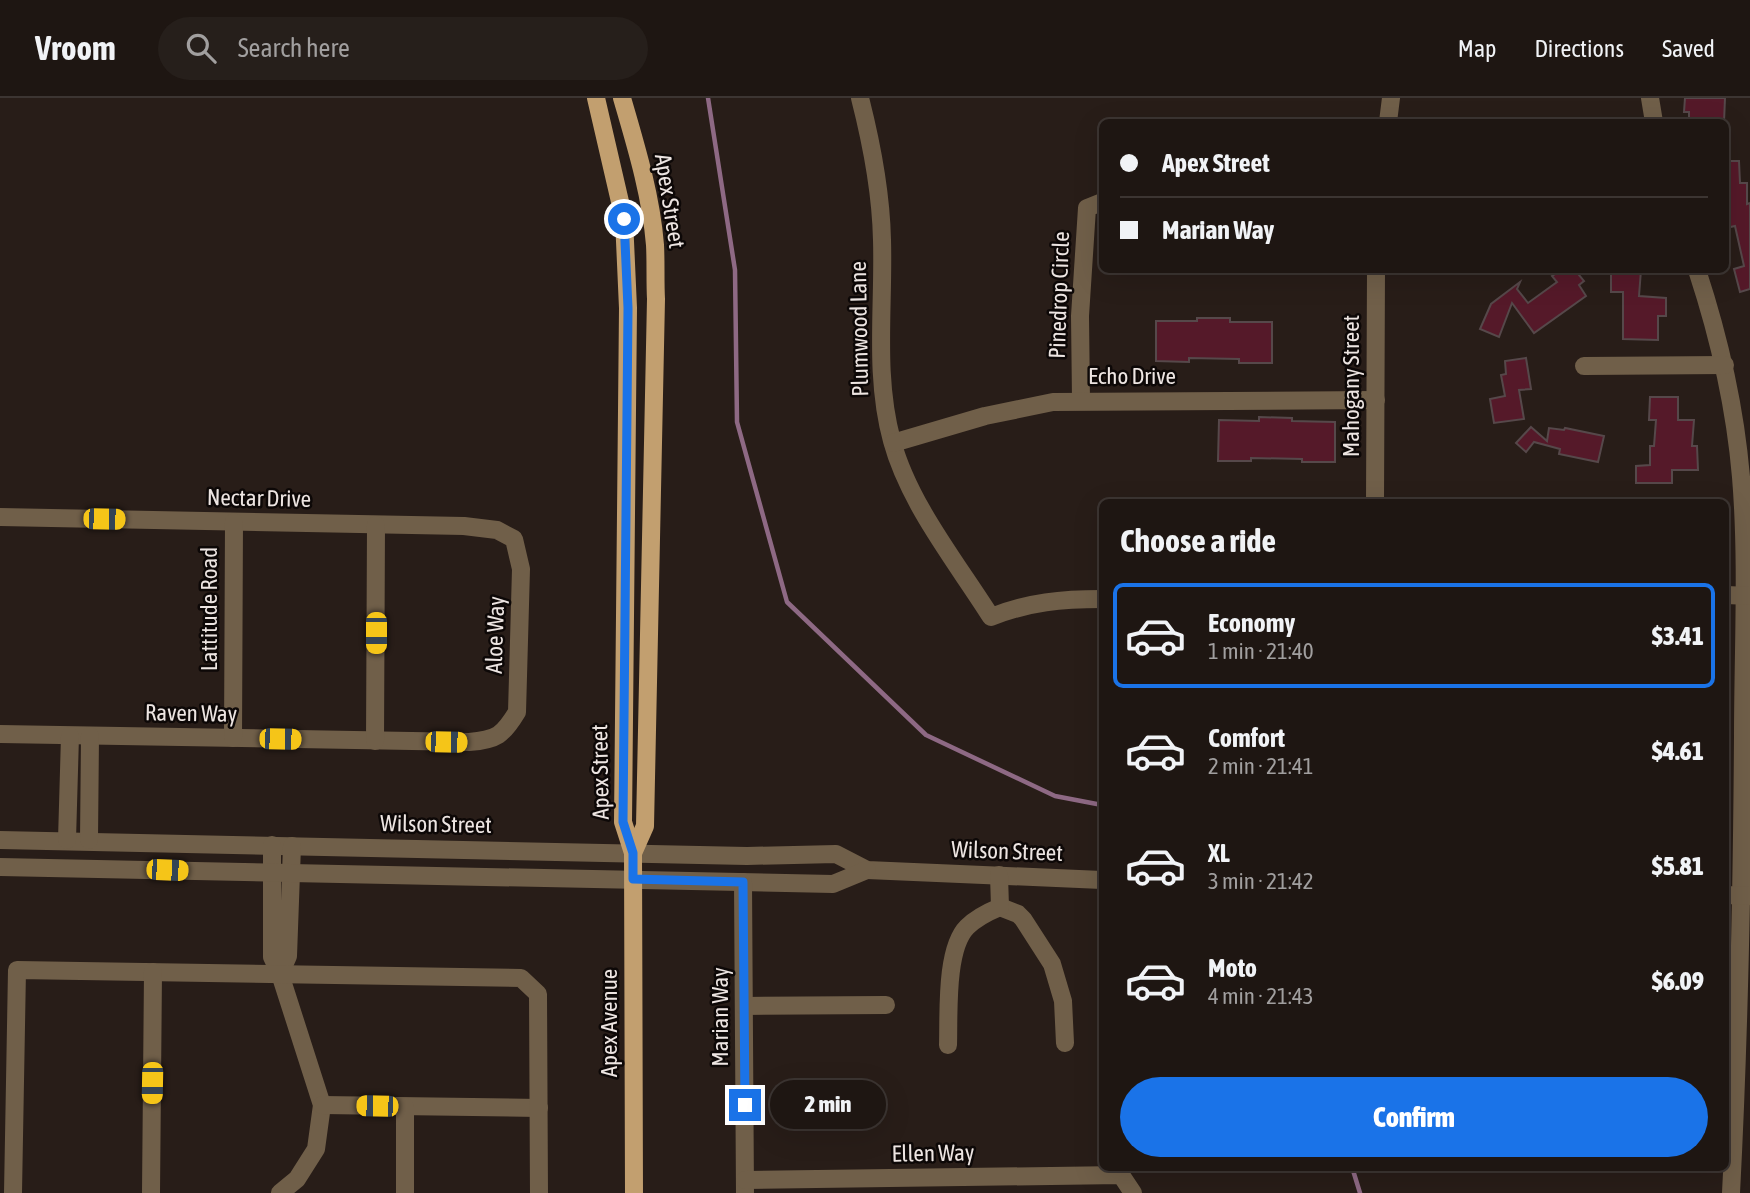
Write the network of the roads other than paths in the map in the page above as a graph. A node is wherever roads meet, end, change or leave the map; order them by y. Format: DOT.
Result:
graph roads {
  1 [pos="596,98"];
  2 [pos="622,98"];
  3 [pos="860,98"];
  4 [pos="1391,98"];
  5 [pos="1650,98"];
  6 [pos="1388,119"];
  7 [pos="1654,119"];
  8 [pos="1099,203"];
  9 [pos="1376,273"];
  10 [pos="1698,273"];
  11 [pos="1725,365"];
  12 [pos="1584,366"];
  13 [pos="1081,400"];
  14 [pos="1376,400"];
  15 [pos="893,443"];
  16 [pos="1375,499"];
  17 [pos="0,517"];
  18 [pos="234,522"];
  19 [pos="376,524"];
  20 [pos="514,538"];
  21 [pos="1729,595"];
  22 [pos="1747,596"];
  23 [pos="1099,599"];
  24 [pos="1740,710"];
  25 [pos="505,731"];
  26 [pos="0,734"];
  27 [pos="70,736"];
  28 [pos="90,736"];
  29 [pos="233,738"];
  30 [pos="375,741"];
  31 [pos="0,840"];
  32 [pos="67,840"];
  33 [pos="89,841"];
  34 [pos="272,845"];
  35 [pos="292,845"];
  36 [pos="633,853"];
  37 [pos="0,867"];
  38 [pos="867,870"];
  39 [pos="282,874"];
  40 [pos="999,875"];
  41 [pos="633,879"];
  42 [pos="1099,880"];
  43 [pos="743,882"];
  44 [pos="1739,896"];
  45 [pos="1000,907"];
  46 [pos="153,972"];
  47 [pos="280,974"];
  48 [pos="886,1005"];
  49 [pos="744,1006"];
  50 [pos="1732,1029"];
  51 [pos="1065,1043"];
  52 [pos="948,1045"];
  53 [pos="322,1105"];
  54 [pos="405,1107"];
  55 [pos="539,1108"];
  56 [pos="745,1186"];
  57 [pos="13,1193"];
  58 [pos="151,1193"];
  59 [pos="280,1193"];
  60 [pos="405,1193"];
  61 [pos="539,1193"];
  62 [pos="634,1193"];
  63 [pos="1133,1193"];
  64 [pos="1731,1193"];
  1 -- 36 [label="main road, Apex Street"];
  2 -- 36 [label="main road, Apex Street"];
  3 -- 15 [label="street, Plumwood Lane"];
  4 -- 6 [label="street"];
  5 -- 7 [label="street"];
  8 -- 13 [label="street, Pinedrop Circle"];
  9 -- 14 [label="street, Mahogany Street"];
  10 -- 11 [label="street"];
  11 -- 12 [label="street"];
  11 -- 22 [label="street"];
  13 -- 14 [label="street, Echo Drive"];
  13 -- 15 [label="street, Echo Drive"];
  14 -- 16 [label="street, Mahogany Street"];
  15 -- 23 [label="street, Plumwood Lane"];
  17 -- 18 [label="street, Nectar Drive"];
  18 -- 19 [label="street, Nectar Drive"];
  18 -- 29 [label="street, Lattitude Road"];
  19 -- 20 [label="street, Nectar Drive"];
  19 -- 30 [label="street"];
  20 -- 25 [label="street, Aloe Way"];
  21 -- 22 [label="street"];
  22 -- 24 [label="street"];
  24 -- 44 [label="street"];
  25 -- 30 [label="street, Raven Way"];
  26 -- 27 [label="street, Raven Way"];
  27 -- 28 [label="street, Raven Way"];
  27 -- 32 [label="street"];
  28 -- 29 [label="street, Raven Way"];
  28 -- 33 [label="street"];
  29 -- 30 [label="street, Raven Way"];
  31 -- 32 [label="street, Wilson Street"];
  32 -- 33 [label="street, Wilson Street"];
  33 -- 34 [label="street, Wilson Street"];
  34 -- 35 [label="street, Wilson Street"];
  34 -- 39 [label="street"];
  35 -- 36 [label="street, Wilson Street"];
  35 -- 39 [label="street"];
  36 -- 38 [label="street, Wilson Street"];
  36 -- 41 [label="main road, Apex Avenue"];
  37 -- 39 [label="street, Wilson Street"];
  38 -- 40 [label="street, Wilson Street"];
  38 -- 43 [label="street, Wilson Street"];
  39 -- 41 [label="street, Wilson Street"];
  39 -- 47 [label="street"];
  40 -- 42 [label="street, Wilson Street"];
  40 -- 45 [label="street"];
  41 -- 43 [label="street, Wilson Street"];
  41 -- 62 [label="main road, Apex Avenue"];
  43 -- 49 [label="street, Marian Way"];
  44 -- 50 [label="street"];
  45 -- 51 [label="street"];
  45 -- 52 [label="street"];
  46 -- 47 [label="street"];
  46 -- 57 [label="street"];
  46 -- 58 [label="street"];
  47 -- 53 [label="street"];
  47 -- 55 [label="street"];
  48 -- 49 [label="street"];
  49 -- 56 [label="street, Marian Way"];
  50 -- 64 [label="street"];
  53 -- 54 [label="street"];
  53 -- 59 [label="street"];
  54 -- 55 [label="street"];
  54 -- 60 [label="street"];
  55 -- 61 [label="street"];
  56 -- 63 [label="street, Ellen Way"];
}
